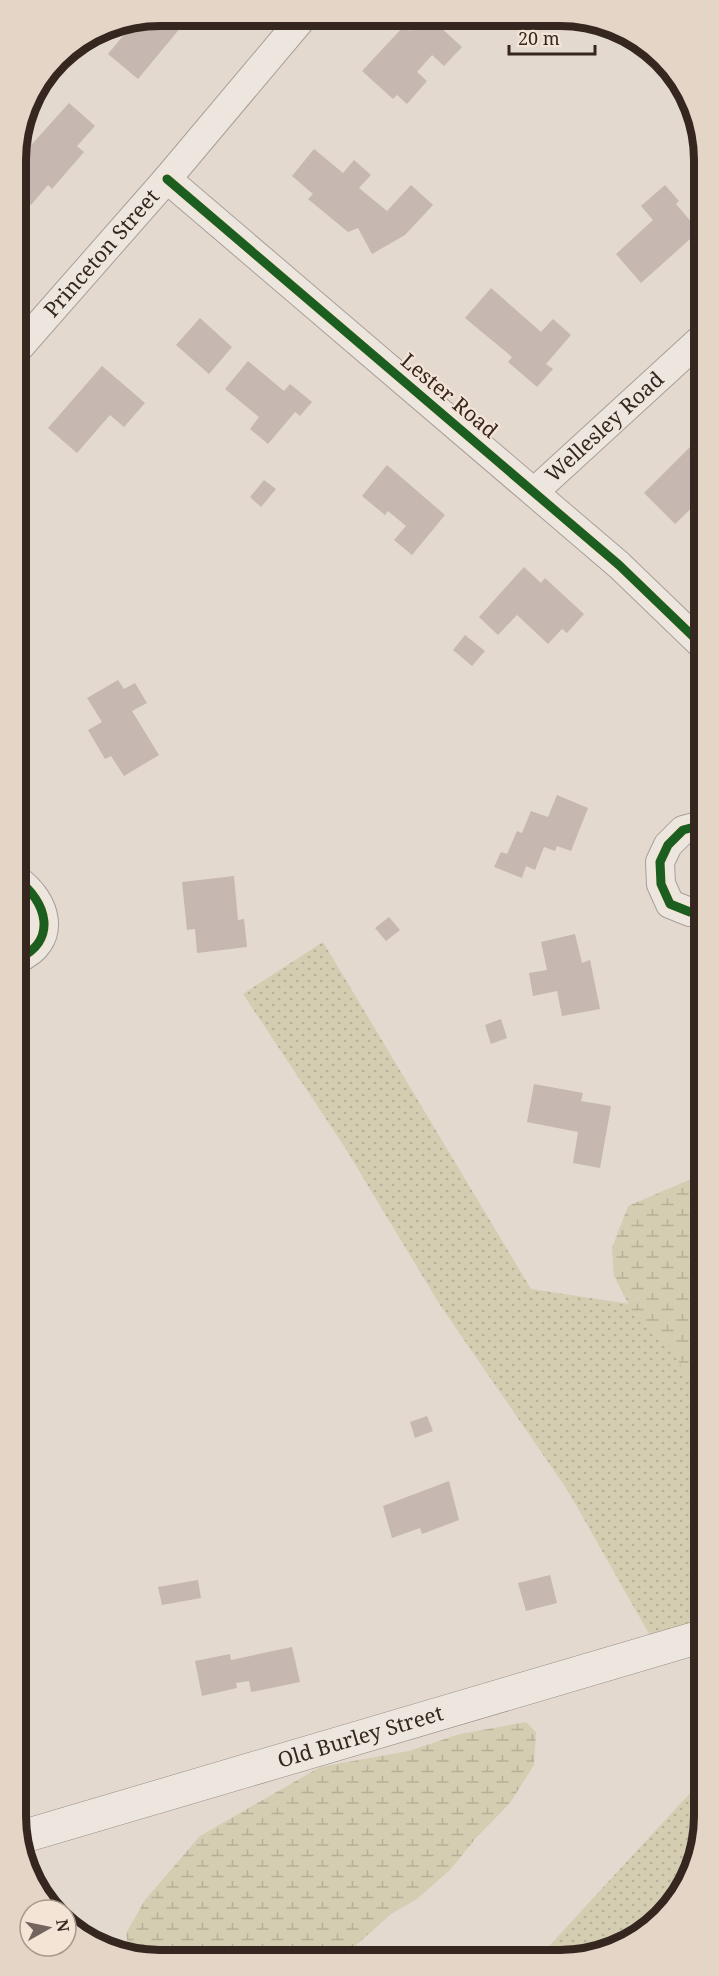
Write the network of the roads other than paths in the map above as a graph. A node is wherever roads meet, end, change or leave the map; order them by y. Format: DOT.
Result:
graph roads {
  1 [pos="296,26"];
  2 [pos="167,179"];
  3 [pos="26,340"];
  4 [pos="694,346"];
  5 [pos="534,492"];
  6 [pos="694,637"];
  7 [pos="694,827"];
  8 [pos="26,886"];
  9 [pos="694,912"];
  10 [pos="26,955"];
  11 [pos="693,1639"];
  12 [pos="27,1835"];
  1 -- 2 [label="street, Princeton Street"];
  2 -- 3 [label="street, Princeton Street"];
  2 -- 5 [label="street, Lester Road"];
  4 -- 5 [label="street, Wellesley Road"];
  5 -- 6 [label="street, Lester Road"];
  7 -- 9 [label="street"];
  8 -- 10 [label="street"];
  11 -- 12 [label="main road, Old Burley Street"];
}
